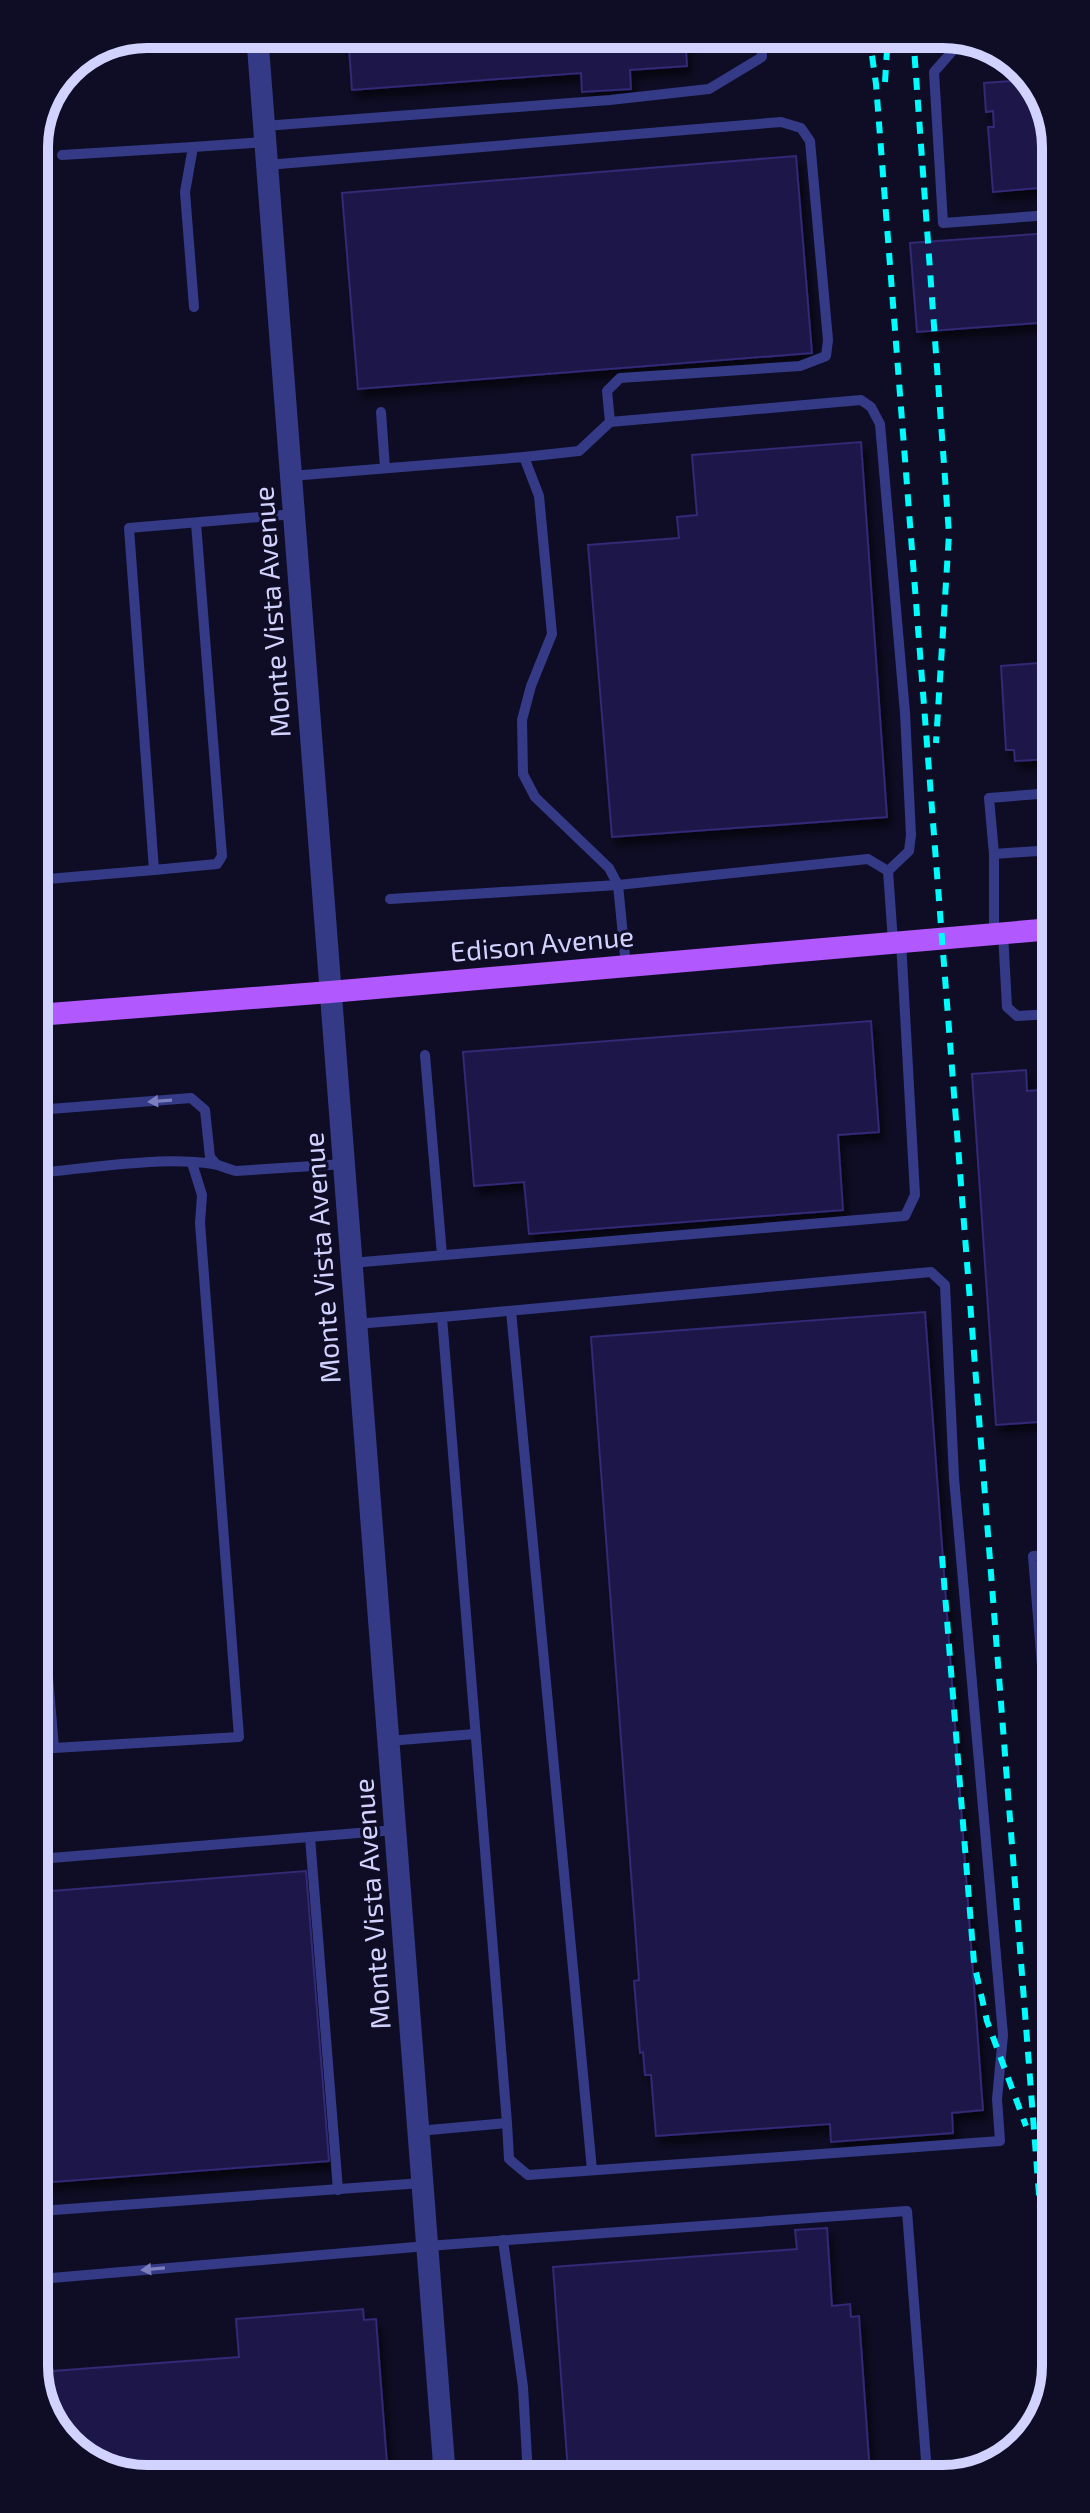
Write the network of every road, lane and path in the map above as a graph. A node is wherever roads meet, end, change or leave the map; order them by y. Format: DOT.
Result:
graph roads {
  1 [pos="258,48"];
  2 [pos="762,48"];
  3 [pos="954,49"];
  4 [pos="265,144"];
  5 [pos="193,147"];
  6 [pos="62,155"];
  7 [pos="1042,216"];
  8 [pos="194,307"];
  9 [pos="381,412"];
  10 [pos="610,422"];
  11 [pos="524,457"];
  12 [pos="385,468"];
  13 [pos="291,476"];
  14 [pos="294,514"];
  15 [pos="196,523"];
  16 [pos="1042,794"];
  17 [pos="1042,851"];
  18 [pos="994,854"];
  19 [pos="154,870"];
  20 [pos="888,871"];
  21 [pos="48,879"];
  22 [pos="618,885"];
  23 [pos="390,899"];
  24 [pos="1042,930"];
  25 [pos="998,934"];
  26 [pos="897,942"];
  27 [pos="626,966"];
  28 [pos="330,992"];
  29 [pos="48,1014"];
  30 [pos="1042,1015"];
  31 [pos="425,1055"];
  32 [pos="48,1109"];
  33 [pos="192,1163"];
  34 [pos="216,1164"];
  35 [pos="344,1164"];
  36 [pos="48,1172"];
  37 [pos="442,1255"];
  38 [pos="351,1263"];
  39 [pos="511,1311"];
  40 [pos="442,1317"];
  41 [pos="356,1324"];
  42 [pos="1042,1556"];
  43 [pos="1042,1666"];
  44 [pos="48,1677"];
  45 [pos="475,1734"];
  46 [pos="388,1741"];
  47 [pos="48,1748"];
  48 [pos="54,1748"];
  49 [pos="395,1830"];
  50 [pos="310,1837"];
  51 [pos="48,1858"];
  52 [pos="507,2123"];
  53 [pos="418,2131"];
  54 [pos="592,2170"];
  55 [pos="422,2183"];
  56 [pos="338,2190"];
  57 [pos="48,2210"];
  58 [pos="503,2240"];
  59 [pos="427,2246"];
  60 [pos="48,2278"];
  61 [pos="444,2465"];
  62 [pos="527,2465"];
  63 [pos="926,2465"];
  1 -- 4 [label="street, Monte Vista Avenue"];
  2 -- 4 [label="lane"];
  3 -- 7 [label="lane"];
  4 -- 5 [label="lane"];
  4 -- 10 [label="lane"];
  4 -- 13 [label="street, Monte Vista Avenue"];
  5 -- 6 [label="lane"];
  5 -- 8 [label="lane"];
  9 -- 12 [label="lane"];
  10 -- 11 [label="lane"];
  10 -- 20 [label="lane"];
  11 -- 12 [label="lane"];
  11 -- 22 [label="lane"];
  12 -- 13 [label="lane"];
  13 -- 14 [label="street, Monte Vista Avenue"];
  14 -- 15 [label="lane"];
  14 -- 28 [label="street, Monte Vista Avenue"];
  15 -- 19 [label="lane"];
  15 -- 19 [label="lane"];
  16 -- 18 [label="lane"];
  17 -- 18 [label="lane"];
  18 -- 25 [label="lane"];
  19 -- 21 [label="lane"];
  20 -- 22 [label="lane"];
  20 -- 26 [label="lane"];
  22 -- 23 [label="lane"];
  22 -- 27 [label="lane"];
  24 -- 25 [label="main road, Edison Avenue"];
  25 -- 26 [label="main road, Edison Avenue"];
  25 -- 30 [label="lane"];
  26 -- 27 [label="main road, Edison Avenue"];
  26 -- 37 [label="lane"];
  27 -- 28 [label="main road, Edison Avenue"];
  28 -- 29 [label="main road, Edison Avenue"];
  28 -- 35 [label="street, Monte Vista Avenue"];
  31 -- 37 [label="lane"];
  34 -- 32 [label="lane, one-way"];
  33 -- 34 [label="lane"];
  33 -- 36 [label="lane"];
  33 -- 48 [label="lane"];
  34 -- 35 [label="lane"];
  35 -- 38 [label="street, Monte Vista Avenue"];
  37 -- 38 [label="lane"];
  38 -- 41 [label="street, Monte Vista Avenue"];
  39 -- 40 [label="lane"];
  39 -- 54 [label="lane"];
  39 -- 54 [label="lane"];
  40 -- 41 [label="lane"];
  40 -- 45 [label="lane"];
  41 -- 46 [label="street, Monte Vista Avenue"];
  42 -- 43 [label="lane"];
  44 -- 48 [label="lane"];
  45 -- 46 [label="lane"];
  45 -- 52 [label="lane"];
  46 -- 49 [label="street, Monte Vista Avenue"];
  47 -- 48 [label="lane"];
  49 -- 50 [label="lane"];
  49 -- 53 [label="street, Monte Vista Avenue"];
  50 -- 51 [label="lane"];
  50 -- 56 [label="lane"];
  52 -- 53 [label="lane"];
  52 -- 54 [label="lane"];
  53 -- 55 [label="street, Monte Vista Avenue"];
  55 -- 56 [label="lane"];
  55 -- 59 [label="street, Monte Vista Avenue"];
  56 -- 57 [label="lane"];
  58 -- 59 [label="lane"];
  58 -- 62 [label="lane"];
  58 -- 63 [label="lane"];
  59 -- 60 [label="lane, one-way"];
  59 -- 61 [label="street, Monte Vista Avenue"];
}
